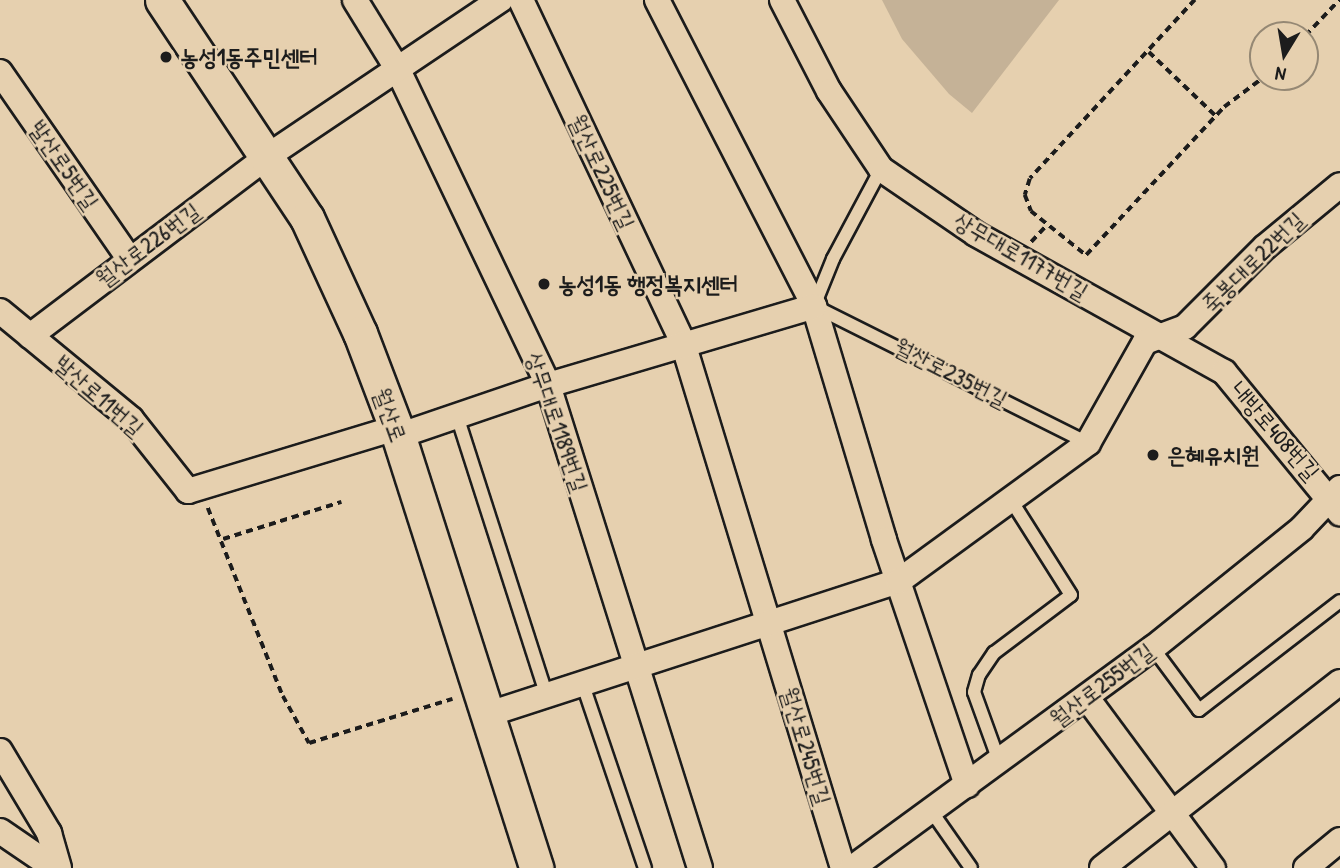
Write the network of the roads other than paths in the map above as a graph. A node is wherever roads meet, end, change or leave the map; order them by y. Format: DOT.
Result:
graph roads {
  1 [pos="162,0"];
  2 [pos="355,0"];
  3 [pos="500,0"];
  4 [pos="522,0"];
  5 [pos="657,0"];
  6 [pos="782,0"];
  7 [pos="398,69"];
  8 [pos="0,72"];
  9 [pos="268,156"];
  10 [pos="881,169"];
  11 [pos="1340,185"];
  12 [pos="129,258"];
  13 [pos="814,306"];
  14 [pos="0,311"];
  15 [pos="30,336"];
  16 [pos="1165,338"];
  17 [pos="682,343"];
  18 [pos="548,385"];
  19 [pos="457,416"];
  20 [pos="397,432"];
  21 [pos="1088,443"];
  22 [pos="1337,499"];
  23 [pos="1011,500"];
  24 [pos="899,581"];
  25 [pos="1340,600"];
  26 [pos="768,625"];
  27 [pos="1153,648"];
  28 [pos="637,670"];
  29 [pos="1340,682"];
  30 [pos="583,685"];
  31 [pos="547,696"];
  32 [pos="1087,698"];
  33 [pos="489,714"];
  34 [pos="0,751"];
  35 [pos="999,761"];
  36 [pos="967,785"];
  37 [pos="932,812"];
  38 [pos="1173,813"];
  39 [pos="0,831"];
  40 [pos="1340,840"];
  41 [pos="57,868"];
  42 [pos="536,868"];
  43 [pos="645,868"];
  44 [pos="700,868"];
  45 [pos="844,868"];
  46 [pos="852,868"];
  47 [pos="971,868"];
  48 [pos="1102,868"];
  49 [pos="1213,868"];
  50 [pos="1306,868"];
  1 -- 9 [label="street, 월산로"];
  2 -- 7 [label="street, 상무대로1189번길"];
  3 -- 7 [label="street"];
  4 -- 17 [label="street, 월산로225번길"];
  5 -- 13 [label="street"];
  6 -- 10 [label="street, 상무대로1177번길"];
  7 -- 9 [label="street"];
  7 -- 18 [label="street, 상무대로1189번길"];
  8 -- 12 [label="street, 발산로5번길"];
  9 -- 12 [label="street, 월산로226번길"];
  9 -- 20 [label="street, 월산로"];
  10 -- 13 [label="lane"];
  10 -- 16 [label="street, 상무대로1177번길"];
  11 -- 16 [label="street, 죽봉대로22번길"];
  12 -- 15 [label="street, 월산로226번길"];
  13 -- 17 [label="street"];
  13 -- 21 [label="lane, 월산로235번길"];
  13 -- 24 [label="street"];
  14 -- 15 [label="street, 발산로11번길"];
  15 -- 20 [label="street, 발산로11번길"];
  16 -- 21 [label="street"];
  16 -- 22 [label="street, 내방로408번길"];
  17 -- 18 [label="street"];
  17 -- 26 [label="street"];
  18 -- 19 [label="street"];
  18 -- 28 [label="street, 상무대로1189번길"];
  19 -- 20 [label="street"];
  19 -- 31 [label="lane"];
  20 -- 33 [label="street, 월산로"];
  21 -- 23 [label="street"];
  22 -- 27 [label="street, 월산로255번길"];
  23 -- 24 [label="street"];
  23 -- 35 [label="lane"];
  24 -- 26 [label="street"];
  24 -- 36 [label="street"];
  25 -- 27 [label="lane"];
  26 -- 28 [label="street"];
  26 -- 45 [label="street, 월산로245번길"];
  27 -- 32 [label="street, 월산로255번길"];
  28 -- 30 [label="street"];
  28 -- 44 [label="street, 상무대로1189번길"];
  29 -- 38 [label="street"];
  30 -- 31 [label="street"];
  30 -- 43 [label="lane"];
  31 -- 33 [label="street"];
  32 -- 35 [label="street, 월산로255번길"];
  32 -- 38 [label="street"];
  33 -- 42 [label="street, 월산로"];
  34 -- 41 [label="street"];
  35 -- 36 [label="street, 월산로255번길"];
  36 -- 37 [label="street, 월산로255번길"];
  37 -- 46 [label="street, 월산로255번길"];
  37 -- 47 [label="lane"];
  38 -- 48 [label="street"];
  38 -- 49 [label="street"];
  39 -- 41 [label="street"];
  40 -- 50 [label="street"];
}
